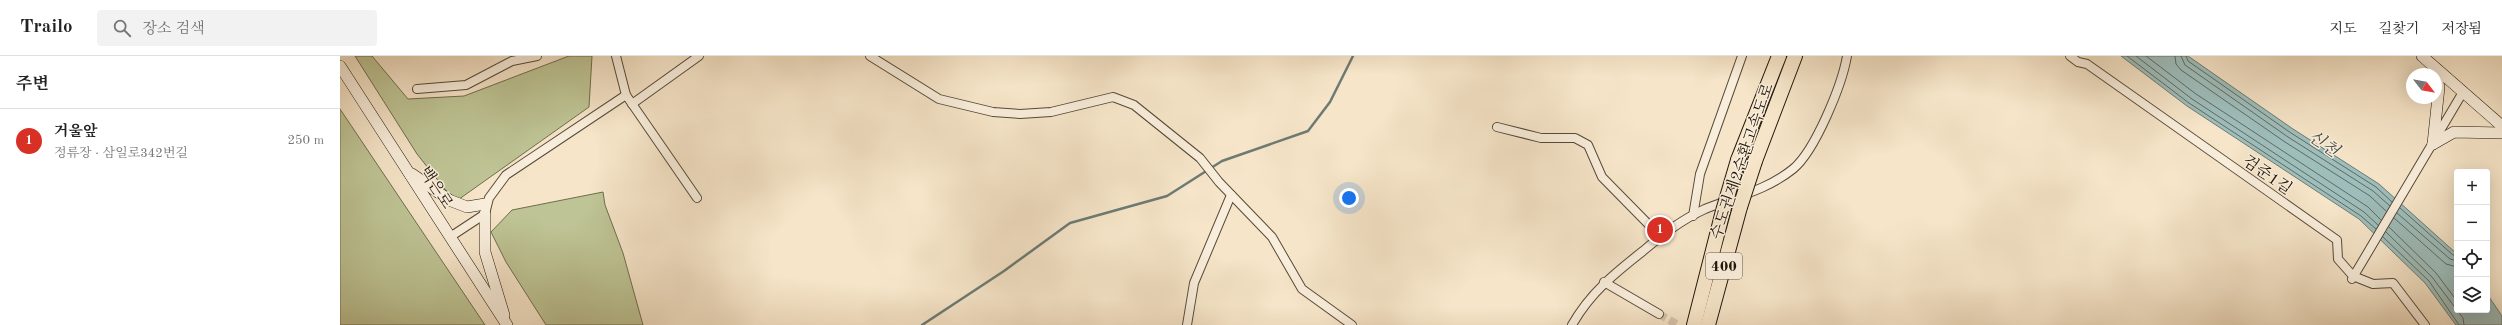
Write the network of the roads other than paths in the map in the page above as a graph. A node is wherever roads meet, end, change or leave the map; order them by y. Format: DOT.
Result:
graph roads {
  1 [pos="537,56"];
  2 [pos="616,56"];
  3 [pos="699,56"];
  4 [pos="870,56"];
  5 [pos="1742,56"];
  6 [pos="1779,56"];
  7 [pos="1795,56"];
  8 [pos="1847,56"];
  9 [pos="2070,56"];
  10 [pos="2422,56"];
  11 [pos="340,66"];
  12 [pos="2433,68"];
  13 [pos="2442,75"];
  14 [pos="417,89"];
  15 [pos="2463,92"];
  16 [pos="626,95"];
  17 [pos="632,104"];
  18 [pos="2437,104"];
  19 [pos="2502,126"];
  20 [pos="1497,127"];
  21 [pos="2502,133"];
  22 [pos="2433,144"];
  23 [pos="407,171"];
  24 [pos="1231,195"];
  25 [pos="697,198"];
  26 [pos="485,209"];
  27 [pos="1693,216"];
  28 [pos="1660,236"];
  29 [pos="450,237"];
  30 [pos="1706,274"];
  31 [pos="2352,278"];
  32 [pos="1604,282"];
  33 [pos="1659,314"];
  34 [pos="507,325"];
  35 [pos="1186,325"];
  36 [pos="1352,325"];
  37 [pos="1572,325"];
  38 [pos="1690,325"];
  39 [pos="1694,325"];
  40 [pos="1708,325"];
  41 [pos="2425,325"];
  1 -- 14 [label="street"];
  2 -- 16 [label="street"];
  3 -- 17 [label="street"];
  4 -- 24 [label="street"];
  5 -- 27 [label="street"];
  6 -- 30 [label="highway, 수도권제2순환고속도로 / 400, bridge"];
  7 -- 40 [label="highway, 수도권제2순환고속도로 / 400, bridge"];
  8 -- 27 [label="street"];
  9 -- 31 [label="street, 검준1길"];
  10 -- 12 [label="main road"];
  11 -- 23 [label="main road, 백은로"];
  13 -- 15 [label="main road"];
  15 -- 19 [label="main road"];
  15 -- 22 [label="street"];
  16 -- 17 [label="street"];
  16 -- 26 [label="street"];
  17 -- 25 [label="street"];
  18 -- 22 [label="main road"];
  20 -- 28 [label="street"];
  21 -- 22 [label="main road"];
  22 -- 31 [label="street"];
  23 -- 26 [label="main road"];
  23 -- 29 [label="main road, 백은로"];
  24 -- 35 [label="street"];
  24 -- 36 [label="street"];
  26 -- 29 [label="street"];
  26 -- 34 [label="main road"];
  27 -- 28 [label="street"];
  28 -- 32 [label="street"];
  29 -- 34 [label="main road, 백은로"];
  30 -- 38 [label="highway"];
  30 -- 39 [label="highway, 수도권제2순환고속도로 / 400"];
  31 -- 41 [label="street, 검준1길"];
  32 -- 33 [label="street"];
  32 -- 37 [label="street"];
}
